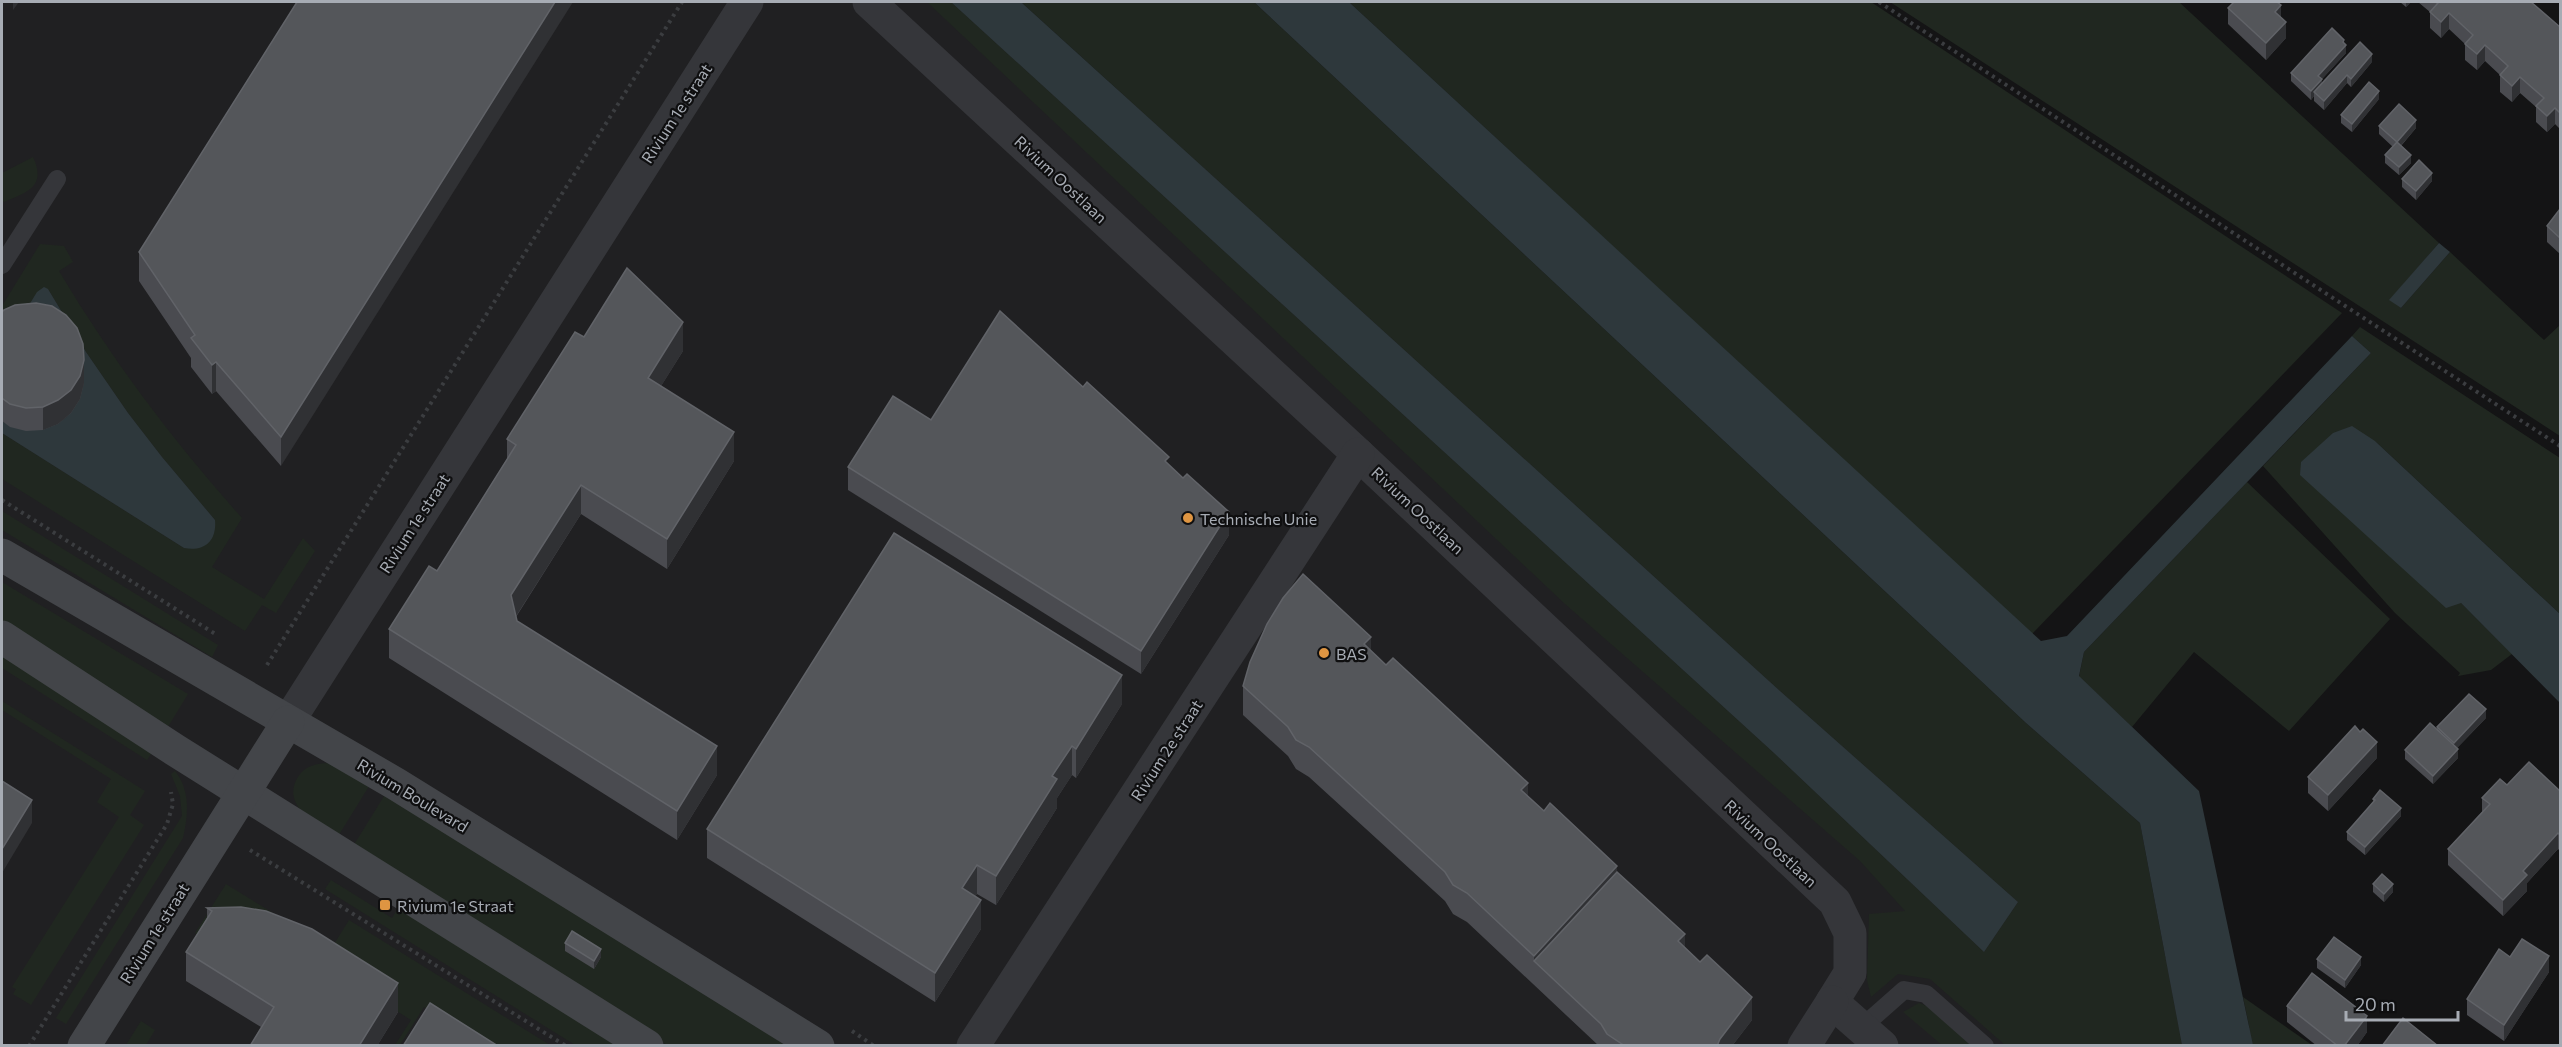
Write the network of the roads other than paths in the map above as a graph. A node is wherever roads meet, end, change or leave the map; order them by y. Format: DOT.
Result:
graph roads {
  1 [pos="747,2"];
  2 [pos="869,2"];
  3 [pos="57,178"];
  4 [pos="2,266"];
  5 [pos="1358,454"];
  6 [pos="2,555"];
  7 [pos="2,637"];
  8 [pos="288,722"];
  9 [pos="243,792"];
  10 [pos="1832,1002"];
  11 [pos="1872,1037"];
  12 [pos="84,1046"];
  13 [pos="647,1046"];
  14 [pos="818,1046"];
  15 [pos="973,1046"];
  16 [pos="1804,1046"];
  17 [pos="1985,1046"];
  1 -- 8 [label="street, Rivium 1e straat"];
  2 -- 5 [label="street, Rivium Oostlaan"];
  3 -- 4 [label="lane"];
  5 -- 10 [label="street, Rivium Oostlaan"];
  5 -- 15 [label="street, Rivium 2e straat"];
  6 -- 8 [label="street, Rivium Boulevard"];
  7 -- 9 [label="street"];
  8 -- 9 [label="street, Rivium 1e straat"];
  8 -- 14 [label="street, Rivium Boulevard"];
  9 -- 12 [label="street, Rivium 1e straat"];
  9 -- 13 [label="street"];
  10 -- 11 [label="street"];
  10 -- 16 [label="street, Rivium Oostlaan"];
  11 -- 17 [label="lane"];
}
